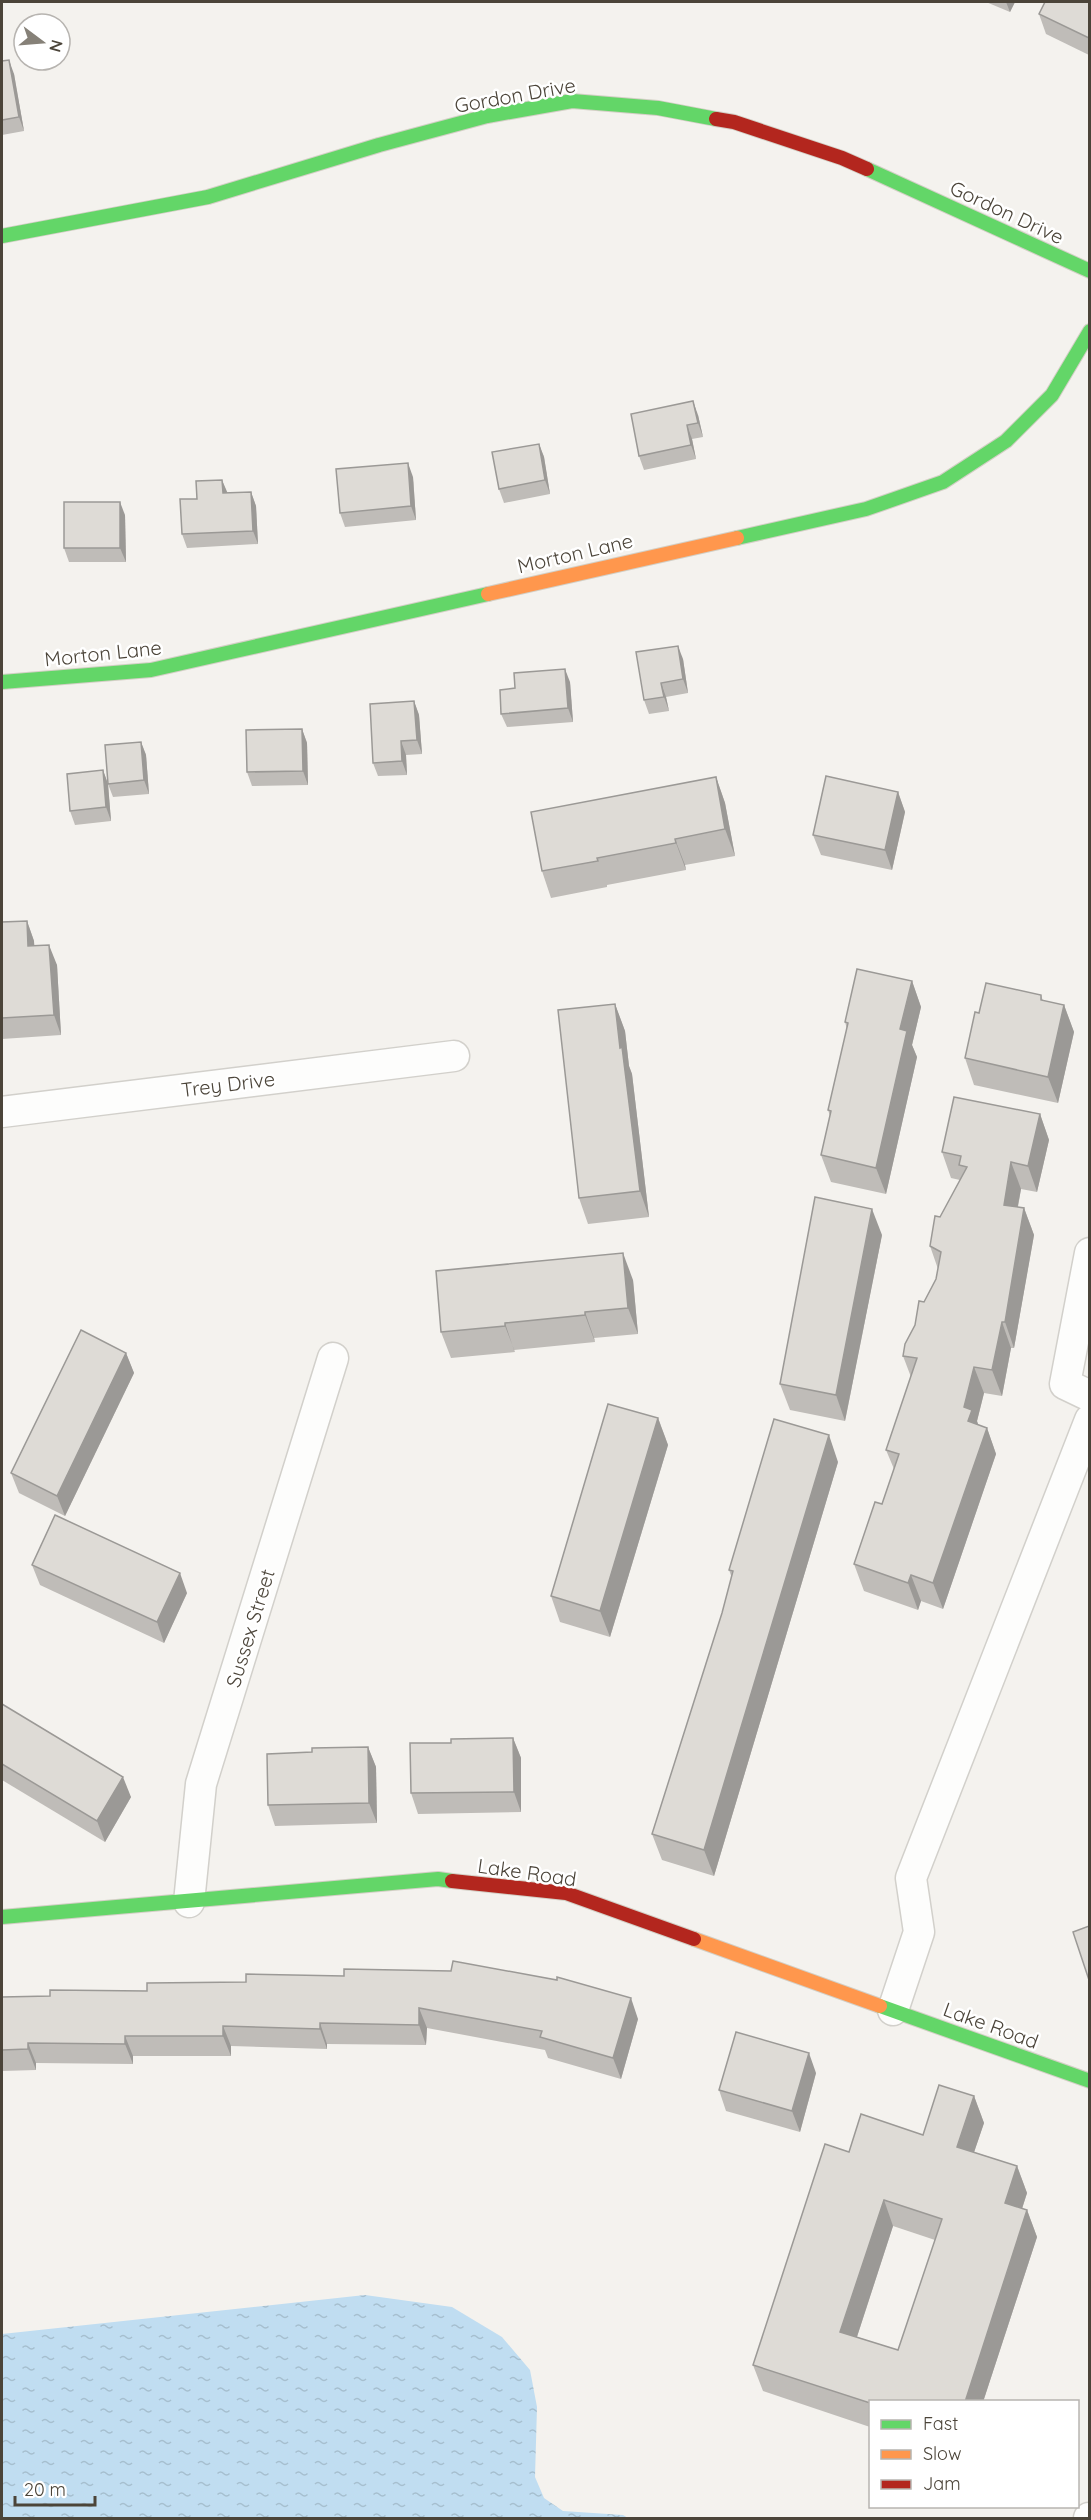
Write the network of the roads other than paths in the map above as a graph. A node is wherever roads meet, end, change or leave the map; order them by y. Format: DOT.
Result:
graph roads {
  1 [pos="2,236"];
  2 [pos="1089,271"];
  3 [pos="1089,331"];
  4 [pos="2,682"];
  5 [pos="454,1056"];
  6 [pos="2,1112"];
  7 [pos="1089,1253"];
  8 [pos="333,1358"];
  9 [pos="1089,1396"];
  10 [pos="1089,1420"];
  11 [pos="189,1902"];
  12 [pos="2,1917"];
  13 [pos="893,2010"];
  14 [pos="1089,2081"];
  1 -- 2 [label="street, Gordon Drive"];
  3 -- 4 [label="street, Morton Lane"];
  5 -- 6 [label="street, Trey Drive"];
  7 -- 9 [label="street"];
  8 -- 11 [label="street, Sussex Street"];
  10 -- 13 [label="street"];
  11 -- 12 [label="street, Lake Road"];
  11 -- 13 [label="street, Lake Road"];
  13 -- 14 [label="street, Lake Road"];
}
